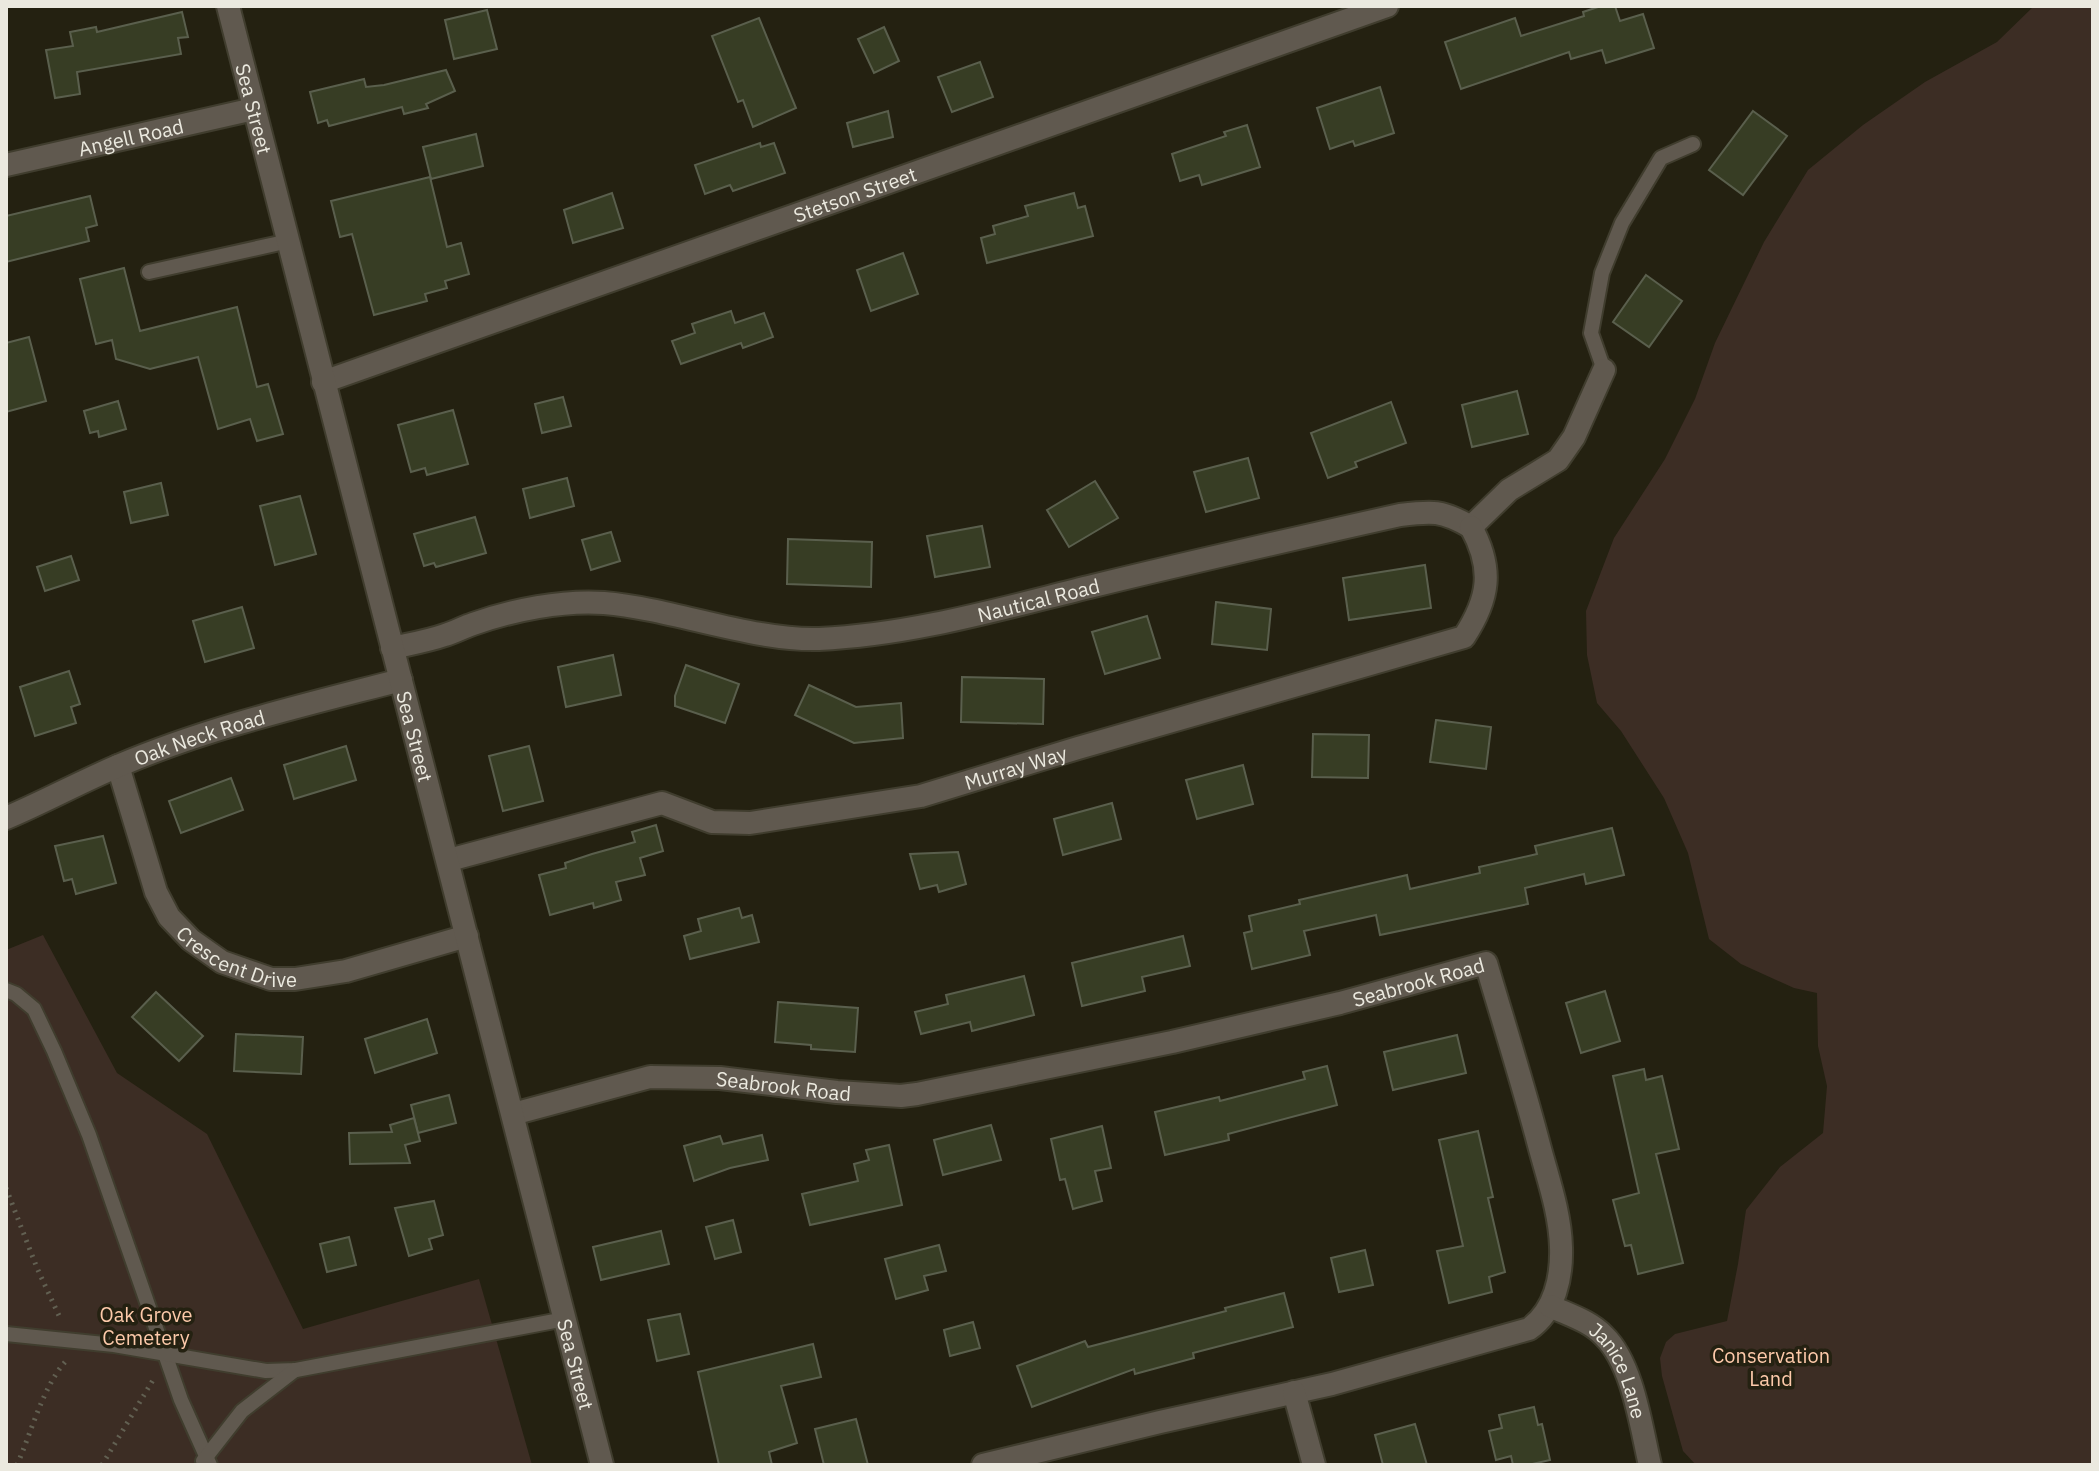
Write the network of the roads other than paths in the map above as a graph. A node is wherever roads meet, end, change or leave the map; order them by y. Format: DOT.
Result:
graph roads {
  1 [pos="228,6"];
  2 [pos="1387,6"];
  3 [pos="254,109"];
  4 [pos="1693,144"];
  5 [pos="6,165"];
  6 [pos="289,241"];
  7 [pos="149,272"];
  8 [pos="1604,370"];
  9 [pos="323,382"];
  10 [pos="1471,527"];
  11 [pos="392,648"];
  12 [pos="401,680"];
  13 [pos="118,766"];
  14 [pos="6,818"];
  15 [pos="449,860"];
  16 [pos="467,936"];
  17 [pos="6,990"];
  18 [pos="513,1114"];
  19 [pos="1550,1306"];
  20 [pos="565,1319"];
  21 [pos="6,1334"];
  22 [pos="167,1354"];
  23 [pos="296,1370"];
  24 [pos="1294,1392"];
  25 [pos="205,1462"];
  26 [pos="602,1465"];
  27 [pos="983,1465"];
  28 [pos="1314,1465"];
  29 [pos="1650,1465"];
  1 -- 3 [label="street, Sea Street"];
  2 -- 9 [label="street, Stetson Street"];
  3 -- 5 [label="street, Angell Road"];
  3 -- 6 [label="street, Sea Street"];
  4 -- 8 [label="lane"];
  6 -- 7 [label="lane"];
  6 -- 9 [label="street, Sea Street"];
  8 -- 10 [label="street"];
  9 -- 11 [label="street, Sea Street"];
  10 -- 11 [label="street, Nautical Road"];
  10 -- 15 [label="street, Murray Way"];
  11 -- 12 [label="street, Sea Street"];
  12 -- 13 [label="street, Oak Neck Road"];
  12 -- 15 [label="street, Sea Street"];
  13 -- 14 [label="street, Oak Neck Road"];
  13 -- 16 [label="street, Crescent Drive"];
  15 -- 16 [label="street, Sea Street"];
  16 -- 18 [label="street, Sea Street"];
  17 -- 22 [label="lane"];
  18 -- 19 [label="street, Seabrook Road"];
  18 -- 20 [label="street, Sea Street"];
  19 -- 24 [label="street"];
  19 -- 29 [label="street, Janice Lane"];
  20 -- 23 [label="lane"];
  20 -- 26 [label="street, Sea Street"];
  21 -- 22 [label="lane"];
  22 -- 23 [label="lane"];
  22 -- 25 [label="lane"];
  23 -- 25 [label="lane"];
  24 -- 27 [label="street"];
  24 -- 28 [label="street"];
}
